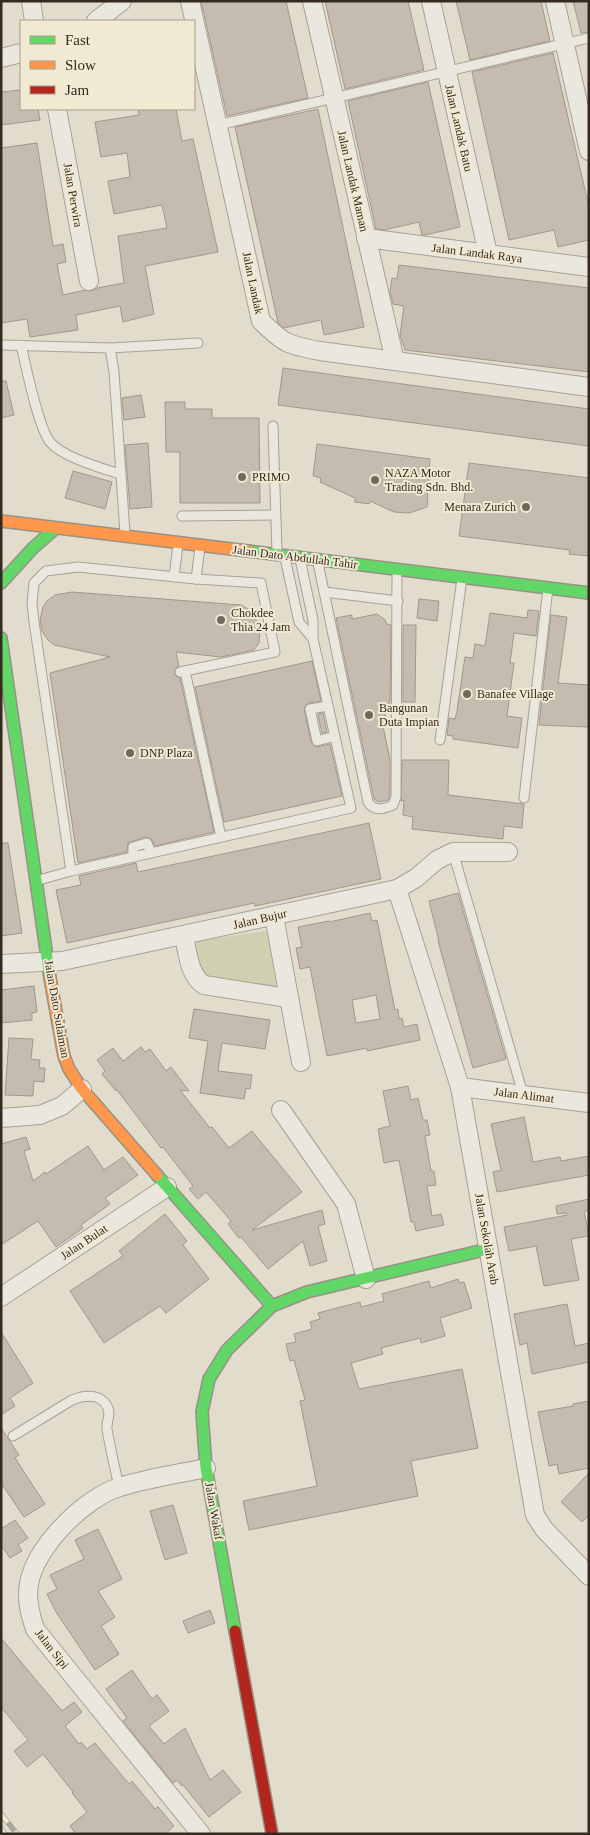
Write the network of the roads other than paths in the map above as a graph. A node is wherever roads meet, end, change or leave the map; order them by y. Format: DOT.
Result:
graph roads {
  1 [pos="31,1"];
  2 [pos="122,1"];
  3 [pos="190,1"];
  4 [pos="312,1"];
  5 [pos="431,1"];
  6 [pos="555,1"];
  7 [pos="34,20"];
  8 [pos="97,20"];
  9 [pos="194,20"];
  10 [pos="195,23"];
  11 [pos="589,38"];
  12 [pos="564,44"];
  13 [pos="20,53"];
  14 [pos="1,58"];
  15 [pos="447,72"];
  16 [pos="334,98"];
  17 [pos="57,110"];
  18 [pos="218,125"];
  19 [pos="589,151"];
  20 [pos="366,238"];
  21 [pos="488,254"];
  22 [pos="589,267"];
  23 [pos="89,281"];
  24 [pos="198,343"];
  25 [pos="1,345"];
  26 [pos="21,345"];
  27 [pos="110,348"];
  28 [pos="395,361"];
  29 [pos="589,387"];
  30 [pos="273,426"];
  31 [pos="120,474"];
  32 [pos="275,515"];
  33 [pos="182,516"];
  34 [pos="1,521"];
  35 [pos="56,528"];
  36 [pos="125,536"];
  37 [pos="179,543"];
  38 [pos="201,546"];
  39 [pos="281,555"];
  40 [pos="300,557"];
  41 [pos="318,560"];
  42 [pos="398,570"];
  43 [pos="174,577"];
  44 [pos="462,578"];
  45 [pos="196,579"];
  46 [pos="1,582"];
  47 [pos="548,588"];
  48 [pos="324,592"];
  49 [pos="589,593"];
  50 [pos="398,601"];
  51 [pos="1,638"];
  52 [pos="313,638"];
  53 [pos="328,706"];
  54 [pos="335,736"];
  55 [pos="440,740"];
  56 [pos="524,798"];
  57 [pos="221,837"];
  58 [pos="453,852"];
  59 [pos="508,852"];
  60 [pos="71,871"];
  61 [pos="36,881"];
  62 [pos="398,890"];
  63 [pos="274,916"];
  64 [pos="184,936"];
  65 [pos="48,962"];
  66 [pos="1,964"];
  67 [pos="288,998"];
  68 [pos="301,1062"];
  69 [pos="460,1087"];
  70 [pos="82,1089"];
  71 [pos="523,1094"];
  72 [pos="589,1103"];
  73 [pos="281,1110"];
  74 [pos="1,1118"];
  75 [pos="166,1187"];
  76 [pos="488,1249"];
  77 [pos="366,1278"];
  78 [pos="1,1297"];
  79 [pos="272,1306"];
  80 [pos="13,1436"];
  81 [pos="206,1468"];
  82 [pos="119,1487"];
  83 [pos="589,1576"];
  84 [pos="201,1834"];
  85 [pos="272,1834"];
  1 -- 7 [label="street"];
  2 -- 8 [label="street"];
  3 -- 9 [label="street, Jalan Landak"];
  4 -- 16 [label="street, Jalan Landak Maman"];
  5 -- 15 [label="street, Jalan Landak Batu"];
  6 -- 12 [label="street"];
  10 -- 18 [label="street, Jalan Landak"];
  11 -- 12 [label="lane"];
  12 -- 15 [label="lane"];
  12 -- 19 [label="street"];
  13 -- 14 [label="street"];
  15 -- 16 [label="lane"];
  15 -- 21 [label="street, Jalan Landak Batu"];
  16 -- 18 [label="lane"];
  16 -- 20 [label="street, Jalan Landak Maman"];
  17 -- 23 [label="street, Jalan Perwira"];
  18 -- 28 [label="street, Jalan Landak"];
  20 -- 21 [label="street, Jalan Landak Raya"];
  20 -- 28 [label="street, Jalan Landak Maman"];
  21 -- 22 [label="street, Jalan Landak Raya"];
  24 -- 27 [label="lane"];
  25 -- 26 [label="lane"];
  26 -- 27 [label="lane"];
  26 -- 31 [label="lane"];
  27 -- 31 [label="lane"];
  28 -- 29 [label="street, Jalan Landak"];
  30 -- 32 [label="lane"];
  31 -- 36 [label="lane"];
  32 -- 33 [label="lane"];
  32 -- 39 [label="lane"];
  34 -- 35 [label="street, Jalan Dato Abdullah Tahir"];
  35 -- 36 [label="street, Jalan Dato Abdullah Tahir"];
  35 -- 46 [label="street"];
  36 -- 37 [label="street, Jalan Dato Abdullah Tahir"];
  37 -- 38 [label="street, Jalan Dato Abdullah Tahir"];
  37 -- 43 [label="lane"];
  38 -- 39 [label="street, Jalan Dato Abdullah Tahir"];
  38 -- 45 [label="lane"];
  39 -- 40 [label="street, Jalan Dato Abdullah Tahir"];
  39 -- 52 [label="lane"];
  40 -- 41 [label="street, Jalan Dato Abdullah Tahir"];
  40 -- 52 [label="lane"];
  41 -- 42 [label="street, Jalan Dato Abdullah Tahir"];
  41 -- 48 [label="lane"];
  42 -- 44 [label="street, Jalan Dato Abdullah Tahir"];
  42 -- 50 [label="lane"];
  43 -- 45 [label="lane"];
  43 -- 60 [label="lane"];
  44 -- 47 [label="street, Jalan Dato Abdullah Tahir"];
  44 -- 55 [label="lane"];
  45 -- 57 [label="lane"];
  47 -- 49 [label="street, Jalan Dato Abdullah Tahir"];
  47 -- 56 [label="lane"];
  48 -- 50 [label="lane"];
  48 -- 50 [label="lane"];
  51 -- 61 [label="street, Jalan Dato Sulaiman"];
  52 -- 53 [label="lane"];
  53 -- 54 [label="lane"];
  53 -- 54 [label="lane"];
  54 -- 57 [label="lane"];
  57 -- 60 [label="lane"];
  58 -- 59 [label="street"];
  58 -- 62 [label="street, Jalan Bujur"];
  58 -- 71 [label="lane"];
  60 -- 61 [label="lane"];
  61 -- 65 [label="street, Jalan Dato Sulaiman"];
  62 -- 63 [label="street, Jalan Bujur"];
  62 -- 69 [label="street, Jalan Sekolah Arab"];
  63 -- 64 [label="street, Jalan Bujur"];
  63 -- 67 [label="street"];
  64 -- 65 [label="street, Jalan Bujur"];
  64 -- 67 [label="street"];
  65 -- 66 [label="street, Jalan Bujur"];
  65 -- 70 [label="street, Jalan Dato Sulaiman"];
  67 -- 68 [label="street"];
  69 -- 71 [label="street, Jalan Alimat"];
  69 -- 76 [label="street, Jalan Sekolah Arab"];
  70 -- 74 [label="street"];
  70 -- 75 [label="street, Jalan Dato Sulaiman"];
  71 -- 72 [label="street, Jalan Alimat"];
  73 -- 77 [label="street"];
  75 -- 78 [label="street, Jalan Bulat"];
  75 -- 79 [label="street, Jalan Dato Sulaiman"];
  76 -- 77 [label="street, Jalan Wakaf"];
  76 -- 83 [label="street, Jalan Sekolah Arab"];
  77 -- 79 [label="street, Jalan Wakaf"];
  79 -- 81 [label="street, Jalan Wakaf"];
  80 -- 82 [label="lane"];
  81 -- 82 [label="street, Jalan Sipi"];
  81 -- 85 [label="street, Jalan Wakaf"];
  82 -- 84 [label="street, Jalan Sipi"];
}
